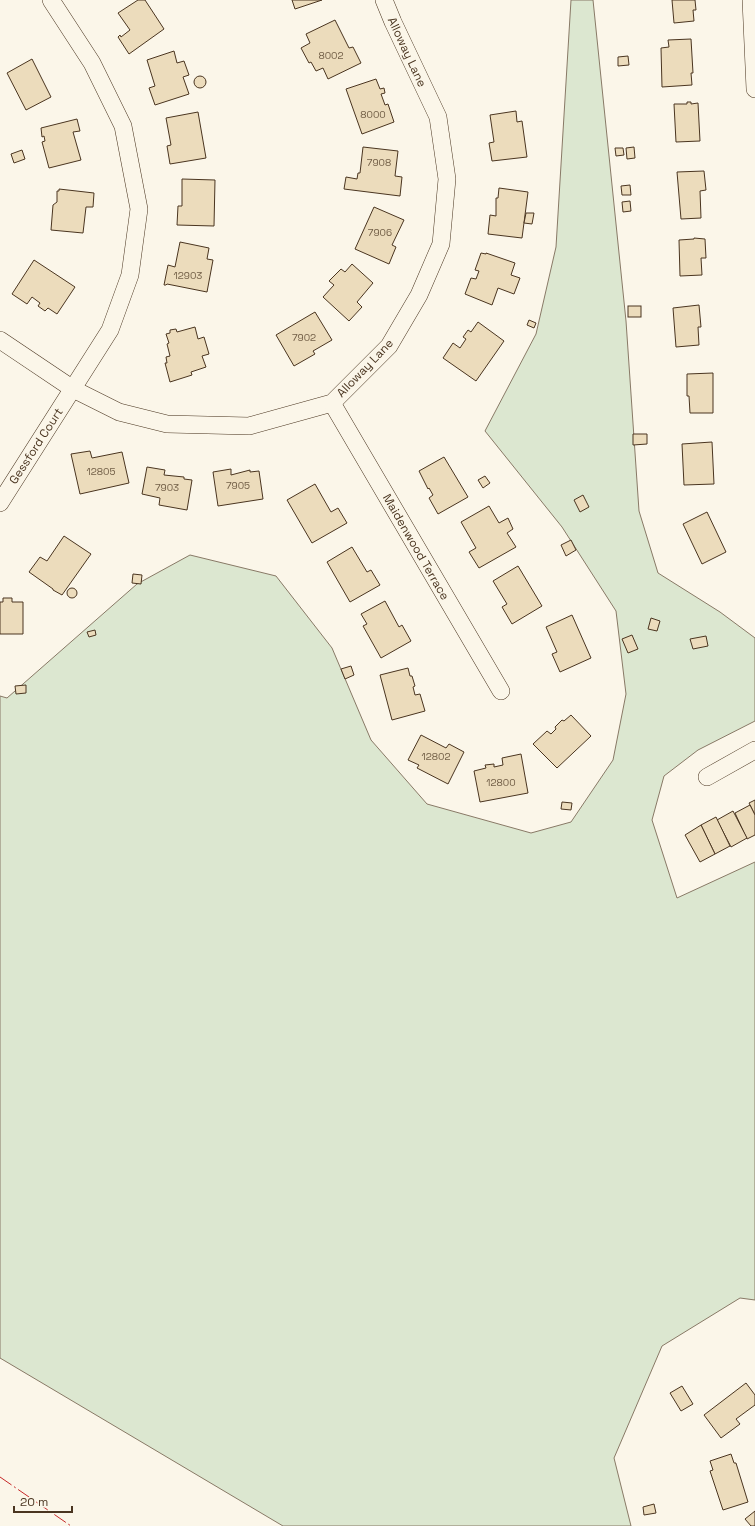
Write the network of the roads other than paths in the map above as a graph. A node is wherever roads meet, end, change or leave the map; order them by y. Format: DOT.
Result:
graph roads {
  1 [pos="51,0"];
  2 [pos="384,0"];
  3 [pos="751,0"];
  4 [pos="755,89"];
  5 [pos="0,340"];
  6 [pos="73,389"];
  7 [pos="332,403"];
  8 [pos="0,502"];
  9 [pos="501,691"];
  10 [pos="755,750"];
  11 [pos="707,777"];
  1 -- 6 [label="street, Gessford Court"];
  2 -- 7 [label="street, Alloway Lane"];
  3 -- 4 [label="street"];
  5 -- 6 [label="street, Alloway Lane"];
  6 -- 7 [label="street, Alloway Lane"];
  6 -- 8 [label="street, Gessford Court"];
  7 -- 9 [label="street, Maidenwood Terrace"];
  10 -- 11 [label="street"];
}
